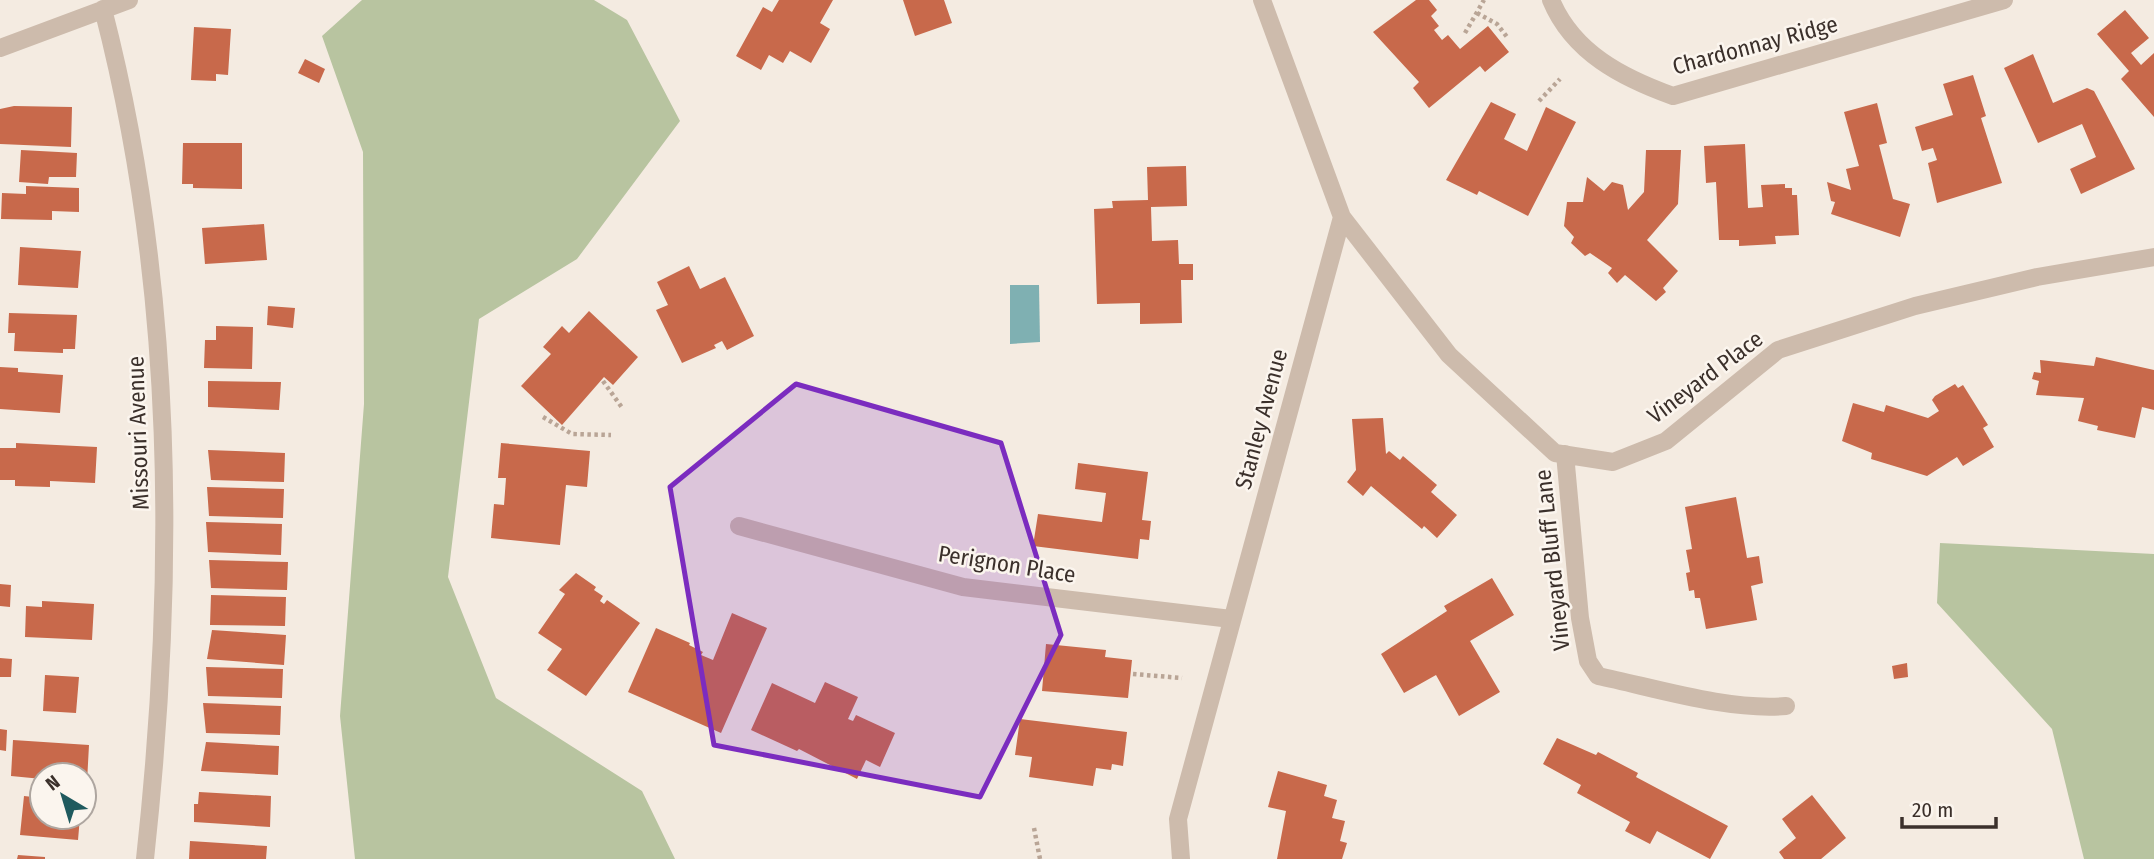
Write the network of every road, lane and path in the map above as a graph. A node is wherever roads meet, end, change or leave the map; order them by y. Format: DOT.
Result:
graph roads {
  1 [pos="129,0"];
  2 [pos="1262,0"];
  3 [pos="1484,0"];
  4 [pos="1551,0"];
  5 [pos="2004,0"];
  6 [pos="103,9"];
  7 [pos="1477,13"];
  8 [pos="1465,33"];
  9 [pos="1507,37"];
  10 [pos="0,48"];
  11 [pos="1560,79"];
  12 [pos="1539,101"];
  13 [pos="1342,217"];
  14 [pos="2154,257"];
  15 [pos="603,381"];
  16 [pos="623,409"];
  17 [pos="543,417"];
  18 [pos="611,435"];
  19 [pos="1565,454"];
  20 [pos="739,526"];
  21 [pos="1231,619"];
  22 [pos="1133,674"];
  23 [pos="1182,678"];
  24 [pos="1786,706"];
  25 [pos="1034,828"];
  26 [pos="145,859"];
  27 [pos="1040,859"];
  28 [pos="1181,859"];
  1 -- 6 [label="street"];
  2 -- 13 [label="street"];
  3 -- 7 [label="path"];
  4 -- 5 [label="street, Chardonnay Ridge"];
  6 -- 10 [label="street"];
  6 -- 26 [label="street, Missouri Avenue"];
  7 -- 8 [label="path"];
  7 -- 9 [label="path"];
  11 -- 12 [label="path"];
  13 -- 19 [label="street, Vineyard Place"];
  13 -- 21 [label="street, Stanley Avenue"];
  14 -- 19 [label="street, Vineyard Place"];
  15 -- 16 [label="path"];
  17 -- 18 [label="path"];
  19 -- 24 [label="street, Vineyard Bluff Lane"];
  20 -- 21 [label="street, Perignon Place"];
  21 -- 28 [label="street, Stanley Avenue"];
  22 -- 23 [label="path"];
  25 -- 27 [label="path"];
}
